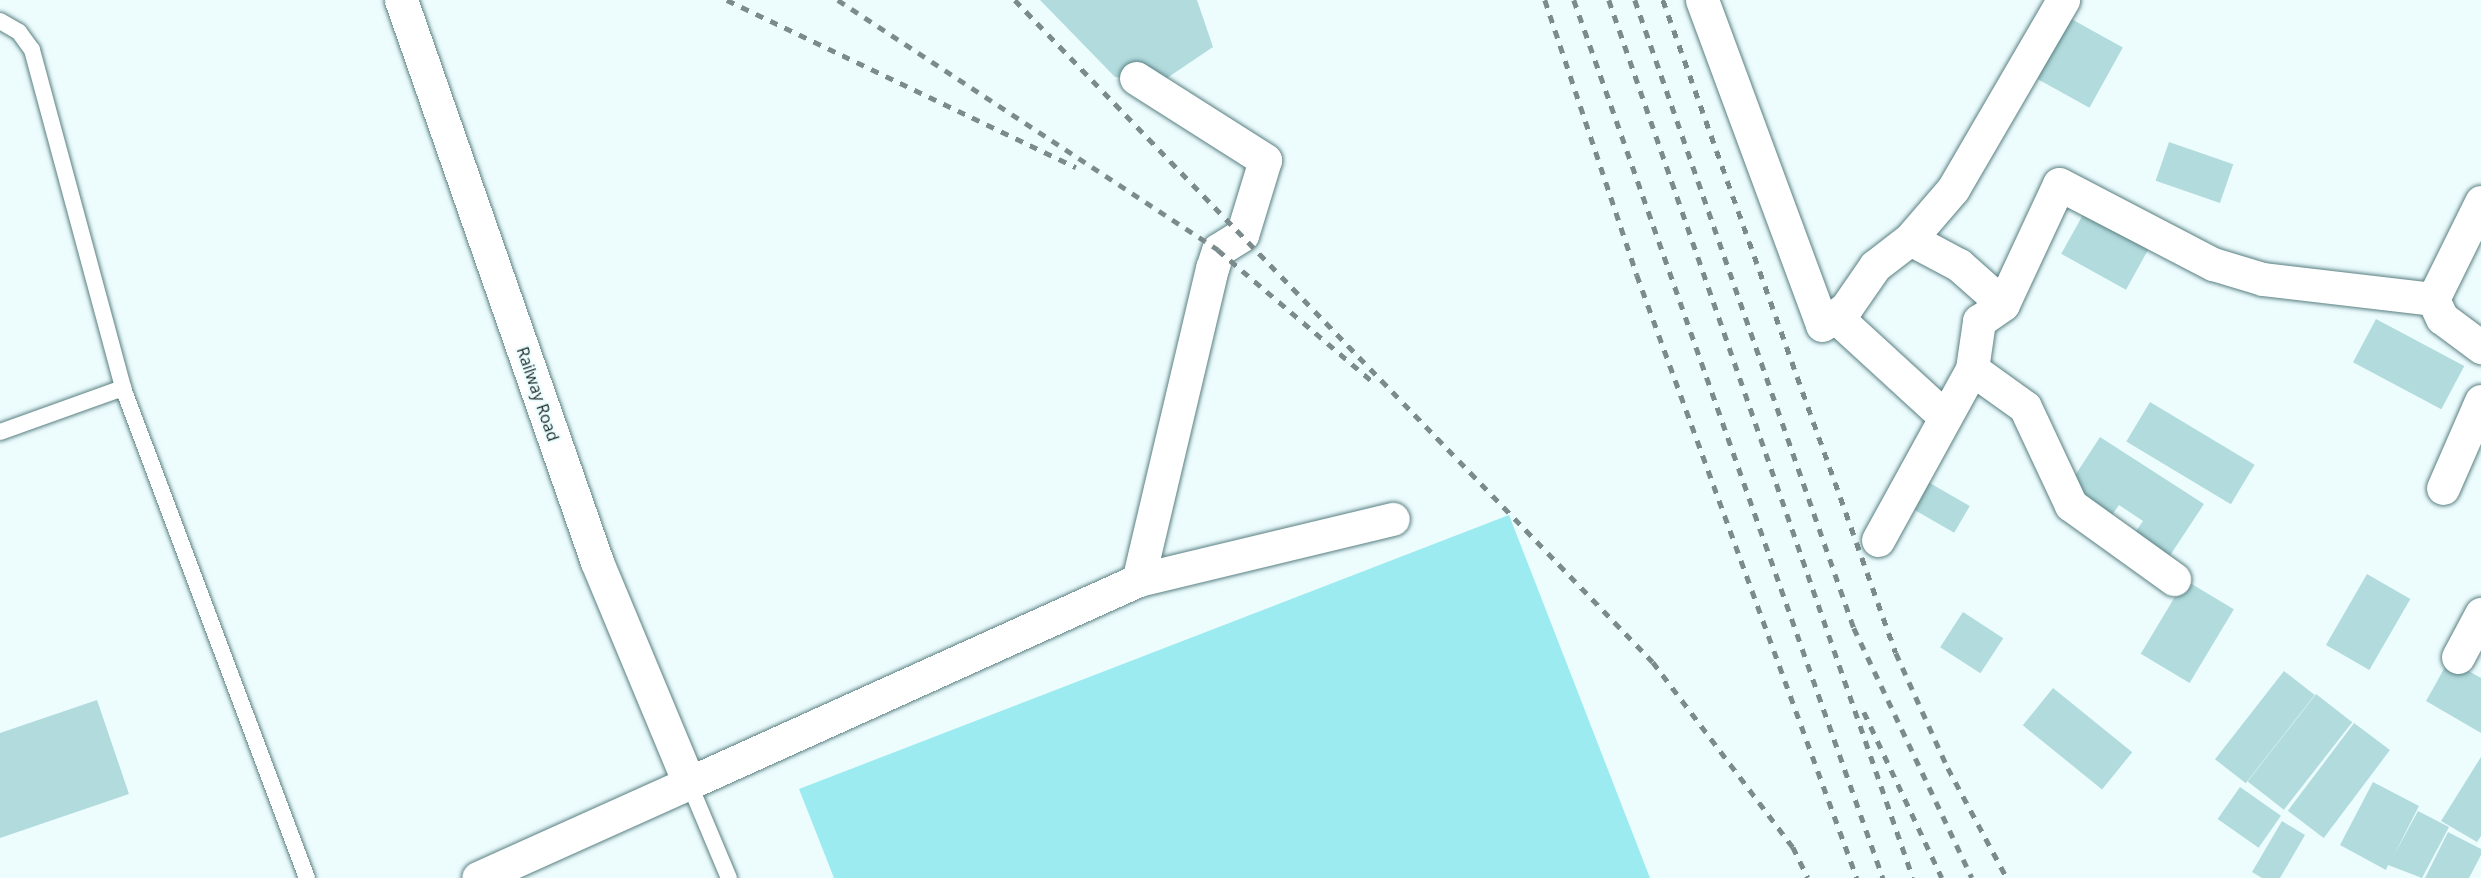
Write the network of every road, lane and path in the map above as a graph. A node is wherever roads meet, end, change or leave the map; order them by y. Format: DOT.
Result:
graph roads {
  1 [pos="401,0"];
  2 [pos="1702,0"];
  3 [pos="2063,0"];
  4 [pos="0,21"];
  5 [pos="1136,78"];
  6 [pos="2481,202"];
  7 [pos="1910,239"];
  8 [pos="2433,299"];
  9 [pos="2003,304"];
  10 [pos="1836,317"];
  11 [pos="2481,347"];
  12 [pos="1972,369"];
  13 [pos="123,388"];
  14 [pos="2481,401"];
  15 [pos="1945,417"];
  16 [pos="0,432"];
  17 [pos="2443,488"];
  18 [pos="1394,519"];
  19 [pos="1878,540"];
  20 [pos="2174,579"];
  21 [pos="1138,580"];
  22 [pos="2481,614"];
  23 [pos="2458,657"];
  24 [pos="689,783"];
  25 [pos="307,878"];
  26 [pos="478,878"];
  27 [pos="729,878"];
  1 -- 24 [label="street, Railway Road"];
  2 -- 10 [label="street"];
  3 -- 7 [label="street"];
  4 -- 13 [label="lane"];
  5 -- 21 [label="street"];
  6 -- 8 [label="street"];
  7 -- 9 [label="street"];
  7 -- 10 [label="street"];
  8 -- 9 [label="street"];
  8 -- 11 [label="street"];
  9 -- 12 [label="street"];
  10 -- 15 [label="street"];
  12 -- 15 [label="street"];
  12 -- 20 [label="street"];
  13 -- 16 [label="lane"];
  13 -- 25 [label="lane"];
  14 -- 17 [label="street"];
  15 -- 19 [label="street"];
  18 -- 21 [label="street"];
  21 -- 24 [label="street"];
  22 -- 23 [label="street"];
  24 -- 26 [label="street"];
  24 -- 27 [label="lane"];
}
